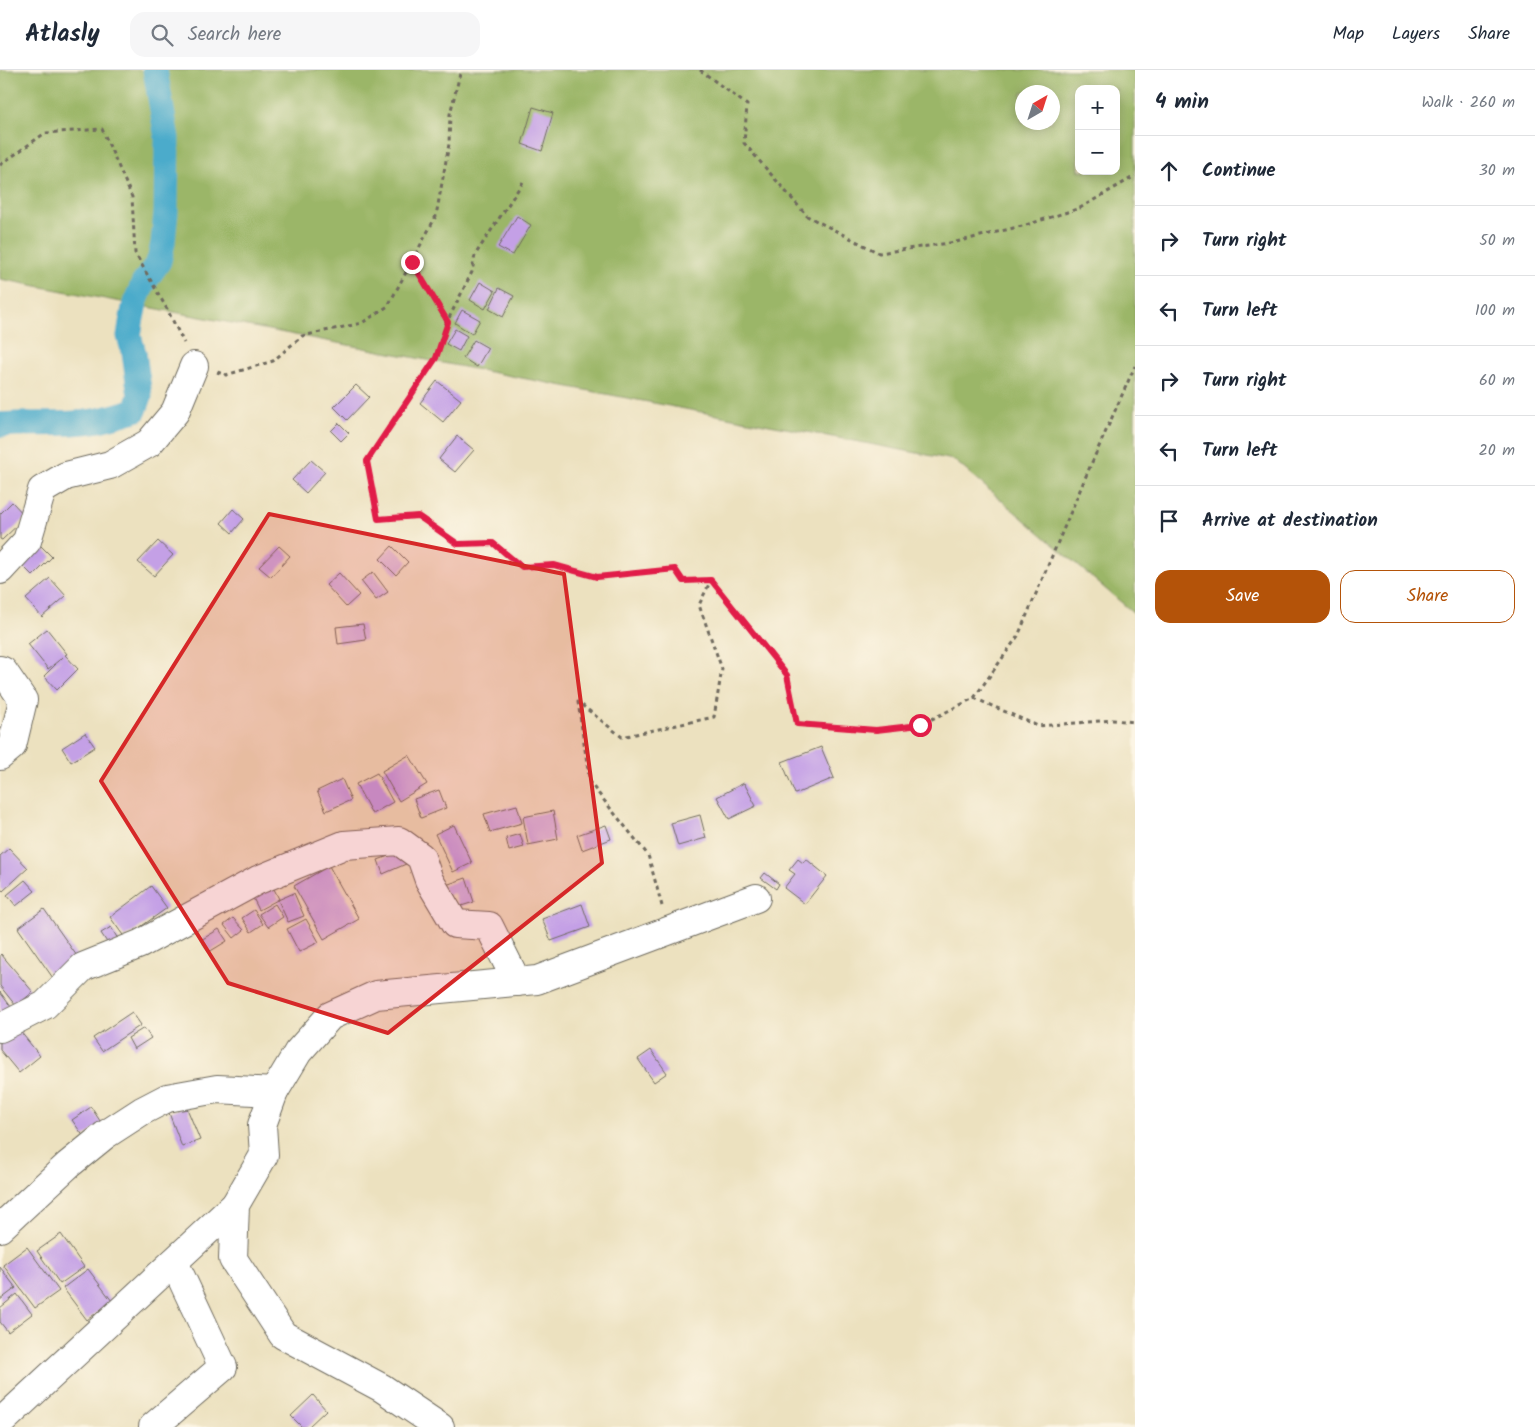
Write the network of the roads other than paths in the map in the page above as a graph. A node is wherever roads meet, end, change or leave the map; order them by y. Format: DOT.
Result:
graph roads {
  1 [pos="194,366"];
  2 [pos="0,570"];
  3 [pos="0,670"];
  4 [pos="0,756"];
  5 [pos="756,898"];
  6 [pos="517,982"];
  7 [pos="0,1028"];
  8 [pos="274,1092"];
  9 [pos="235,1205"];
  10 [pos="0,1228"];
  11 [pos="174,1262"];
  12 [pos="0,1423"];
  13 [pos="153,1427"];
  14 [pos="440,1427"];
  1 -- 2 [label="street"];
  3 -- 4 [label="street"];
  5 -- 6 [label="street"];
  6 -- 7 [label="street"];
  6 -- 8 [label="street"];
  8 -- 9 [label="street"];
  8 -- 10 [label="street"];
  9 -- 11 [label="street"];
  9 -- 14 [label="street"];
  11 -- 12 [label="street"];
  11 -- 13 [label="street"];
}
